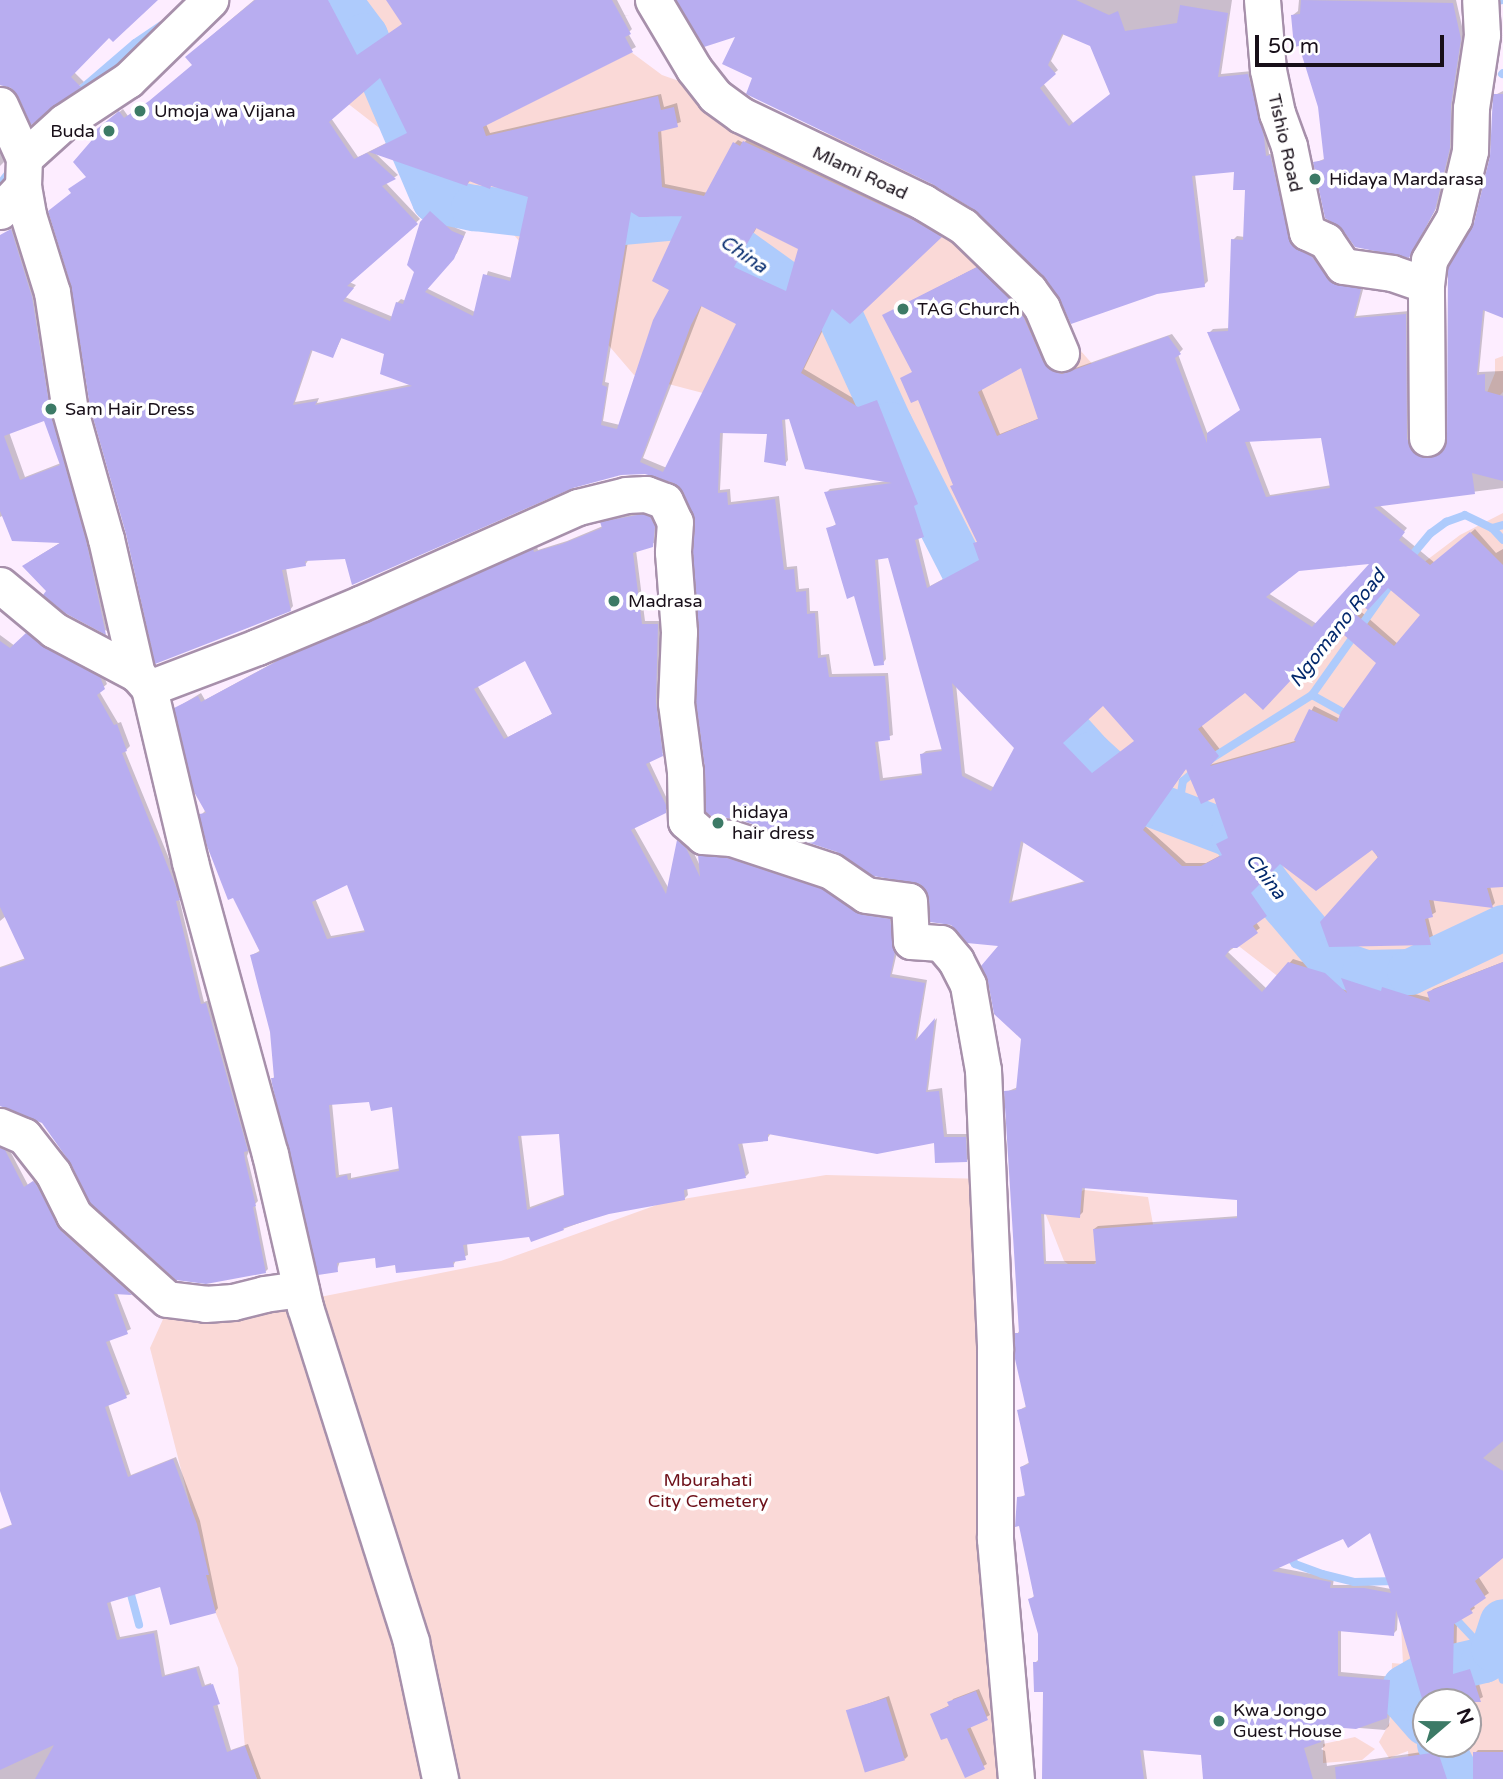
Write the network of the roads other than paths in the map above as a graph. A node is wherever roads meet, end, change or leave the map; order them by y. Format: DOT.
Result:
graph roads {
  1 [pos="209,0"];
  2 [pos="653,0"];
  3 [pos="1262,0"];
  4 [pos="1480,0"];
  5 [pos="0,104"];
  6 [pos="16,185"];
  7 [pos="1426,285"];
  8 [pos="1061,353"];
  9 [pos="1427,439"];
  10 [pos="0,585"];
  11 [pos="143,681"];
  12 [pos="0,1126"];
  13 [pos="301,1289"];
  14 [pos="440,1779"];
  15 [pos="1016,1779"];
  1 -- 6 [label="street"];
  2 -- 8 [label="street, Mlami Road"];
  3 -- 7 [label="street, Tishio Road"];
  4 -- 7 [label="street"];
  5 -- 6 [label="street"];
  6 -- 11 [label="street"];
  7 -- 9 [label="street"];
  10 -- 11 [label="street"];
  11 -- 13 [label="street"];
  11 -- 15 [label="street"];
  12 -- 13 [label="street"];
  13 -- 14 [label="street"];
}
